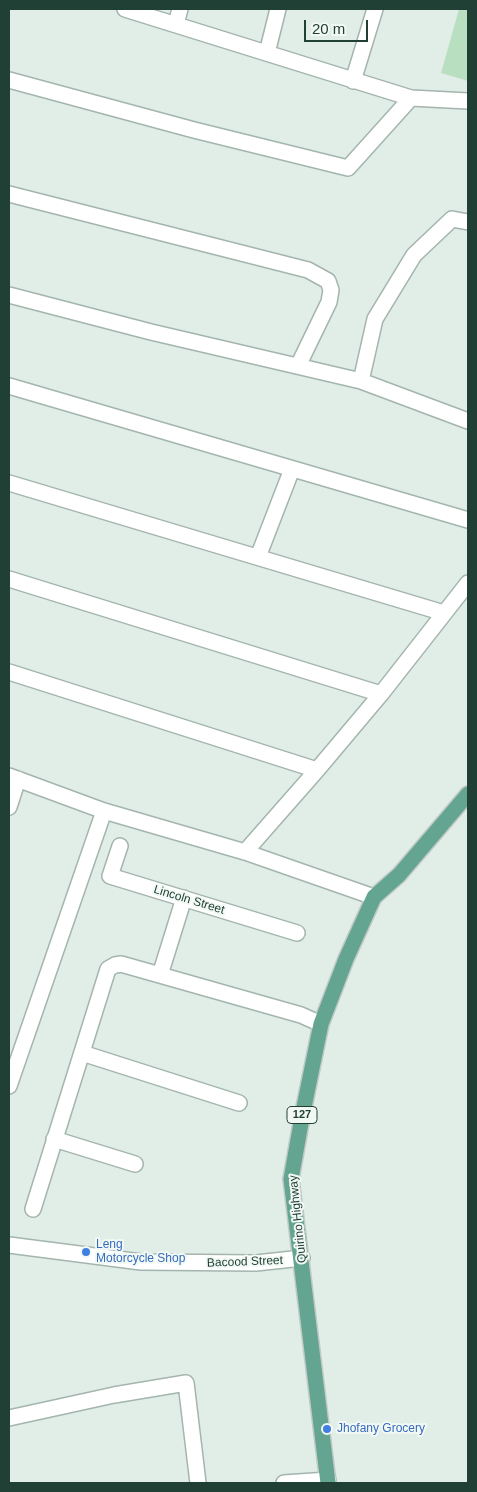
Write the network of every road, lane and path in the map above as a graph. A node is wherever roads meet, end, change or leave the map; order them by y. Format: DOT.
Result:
graph roads {
  1 [pos="125,9"];
  2 [pos="180,9"];
  3 [pos="278,9"];
  4 [pos="375,9"];
  5 [pos="176,24"];
  6 [pos="267,53"];
  7 [pos="9,80"];
  8 [pos="353,81"];
  9 [pos="412,98"];
  10 [pos="468,101"];
  11 [pos="9,194"];
  12 [pos="468,222"];
  13 [pos="9,295"];
  14 [pos="298,366"];
  15 [pos="361,381"];
  16 [pos="9,386"];
  17 [pos="468,421"];
  18 [pos="292,469"];
  19 [pos="9,483"];
  20 [pos="468,520"];
  21 [pos="258,557"];
  22 [pos="9,579"];
  23 [pos="468,583"];
  24 [pos="444,613"];
  25 [pos="9,672"];
  26 [pos="381,694"];
  27 [pos="318,770"];
  28 [pos="13,778"];
  29 [pos="468,794"];
  30 [pos="9,807"];
  31 [pos="104,811"];
  32 [pos="120,846"];
  33 [pos="245,852"];
  34 [pos="374,897"];
  35 [pos="184,898"];
  36 [pos="297,933"];
  37 [pos="160,975"];
  38 [pos="321,1024"];
  39 [pos="82,1053"];
  40 [pos="9,1086"];
  41 [pos="239,1103"];
  42 [pos="54,1139"];
  43 [pos="135,1164"];
  44 [pos="32,1209"];
  45 [pos="9,1245"];
  46 [pos="302,1258"];
  47 [pos="9,1418"];
  48 [pos="328,1482"];
  49 [pos="198,1483"];
  50 [pos="284,1483"];
  1 -- 5 [label="street"];
  2 -- 5 [label="street"];
  3 -- 6 [label="street"];
  4 -- 8 [label="street"];
  5 -- 6 [label="street"];
  6 -- 8 [label="street"];
  7 -- 9 [label="street"];
  8 -- 9 [label="street"];
  9 -- 10 [label="street"];
  11 -- 14 [label="street"];
  12 -- 15 [label="street"];
  13 -- 14 [label="street"];
  14 -- 15 [label="street"];
  15 -- 17 [label="street"];
  16 -- 18 [label="street"];
  18 -- 20 [label="street"];
  18 -- 21 [label="street"];
  19 -- 21 [label="street"];
  21 -- 24 [label="street"];
  22 -- 26 [label="street"];
  23 -- 24 [label="street"];
  24 -- 26 [label="street"];
  25 -- 27 [label="street"];
  26 -- 27 [label="street"];
  27 -- 33 [label="street"];
  28 -- 30 [label="street"];
  28 -- 31 [label="street"];
  29 -- 34 [label="main road, Quirino Highway / 127"];
  31 -- 33 [label="street"];
  31 -- 40 [label="street"];
  32 -- 35 [label="street, Lincoln Street"];
  33 -- 34 [label="street"];
  34 -- 38 [label="main road, Quirino Highway / 127"];
  35 -- 36 [label="street, Lincoln Street"];
  35 -- 37 [label="street"];
  37 -- 38 [label="street"];
  37 -- 39 [label="street"];
  38 -- 46 [label="main road, Quirino Highway / 127"];
  39 -- 41 [label="street"];
  39 -- 42 [label="street"];
  42 -- 43 [label="street"];
  42 -- 44 [label="street"];
  45 -- 46 [label="street, Bacood Street"];
  46 -- 48 [label="main road, Quirino Highway / 127"];
  47 -- 49 [label="street"];
  48 -- 50 [label="street"];
}
